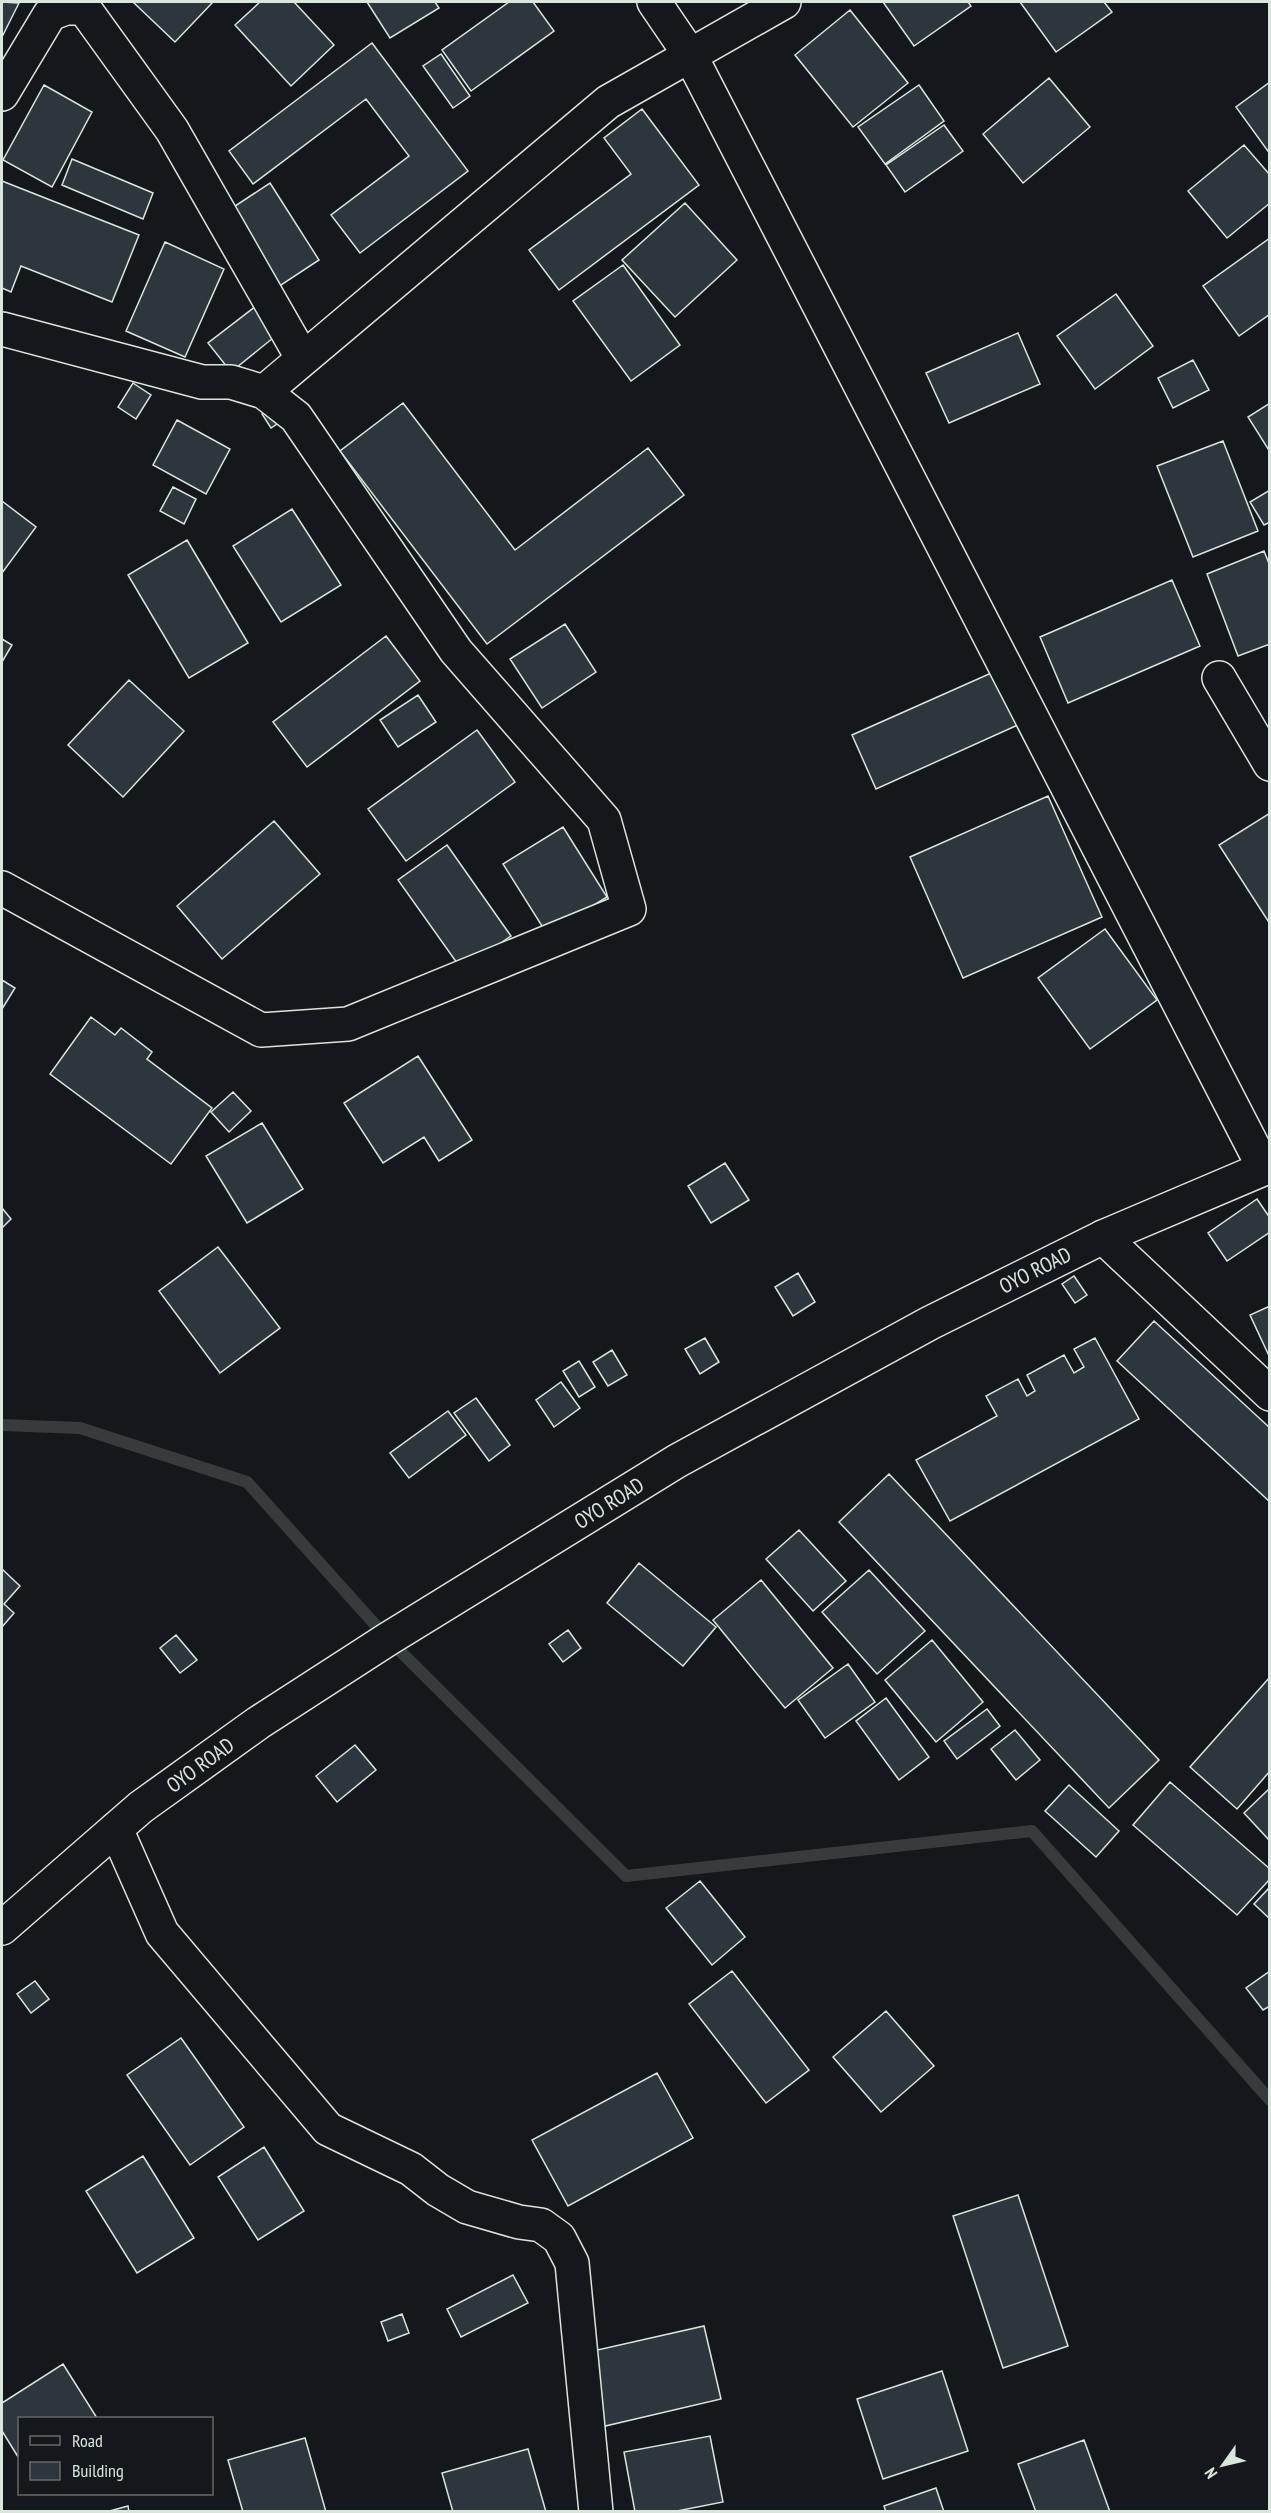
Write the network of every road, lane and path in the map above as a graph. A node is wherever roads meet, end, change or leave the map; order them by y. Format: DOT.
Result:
graph roads {
  1 [pos="654,2"];
  2 [pos="784,2"];
  3 [pos="690,55"];
  4 [pos="2,94"];
  5 [pos="2,329"];
  6 [pos="303,359"];
  7 [pos="264,392"];
  8 [pos="1219,678"];
  9 [pos="1269,764"];
  10 [pos="2,888"];
  11 [pos="1267,1167"];
  12 [pos="1103,1237"];
  13 [pos="1269,1394"];
  14 [pos="116,1829"];
  15 [pos="2,1928"];
  16 [pos="596,2511"];
  1 -- 3 [label="main road"];
  2 -- 3 [label="main road"];
  3 -- 6 [label="main road"];
  3 -- 11 [label="main road"];
  4 -- 6 [label="main road"];
  5 -- 7 [label="main road"];
  6 -- 7 [label="main road"];
  7 -- 10 [label="main road"];
  8 -- 9 [label="main road"];
  11 -- 12 [label="main road, OYO ROAD"];
  12 -- 13 [label="main road"];
  12 -- 14 [label="main road, OYO ROAD"];
  14 -- 15 [label="main road, OYO ROAD"];
  14 -- 16 [label="main road"];
}
